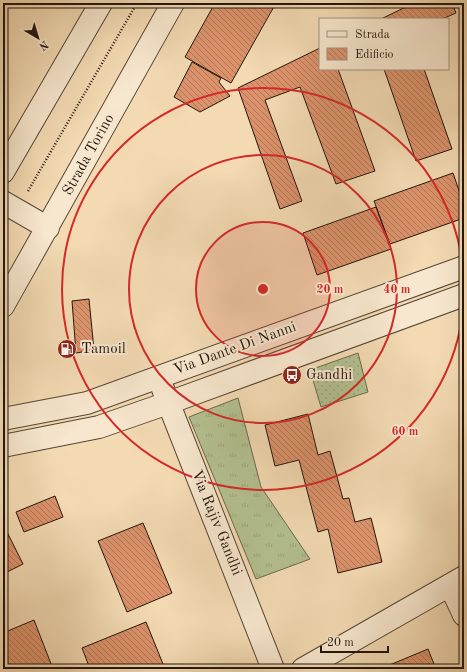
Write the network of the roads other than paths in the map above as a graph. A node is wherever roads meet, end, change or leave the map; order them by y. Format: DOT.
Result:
graph roads {
  1 [pos="102,3"];
  2 [pos="173,3"];
  3 [pos="3,172"];
  4 [pos="10,206"];
  5 [pos="48,228"];
  6 [pos="464,267"];
  7 [pos="464,295"];
  8 [pos="3,306"];
  9 [pos="158,377"];
  10 [pos="168,403"];
  11 [pos="3,419"];
  12 [pos="3,446"];
  13 [pos="457,581"];
  14 [pos="464,615"];
  15 [pos="273,669"];
  16 [pos="303,669"];
  1 -- 3 [label="street"];
  2 -- 5 [label="street, Strada Torino"];
  4 -- 5 [label="street"];
  5 -- 8 [label="street, Strada Torino"];
  6 -- 9 [label="street, Via Dante Di Nanni"];
  7 -- 10 [label="street, Via Dante Di Nanni"];
  9 -- 10 [label="street, Via Rajiv Gandhi"];
  9 -- 11 [label="street, Via Dante Di Nanni"];
  10 -- 12 [label="street, Via Dante Di Nanni"];
  10 -- 15 [label="street, Via Rajiv Gandhi"];
  13 -- 14 [label="street"];
  13 -- 16 [label="street"];
}
